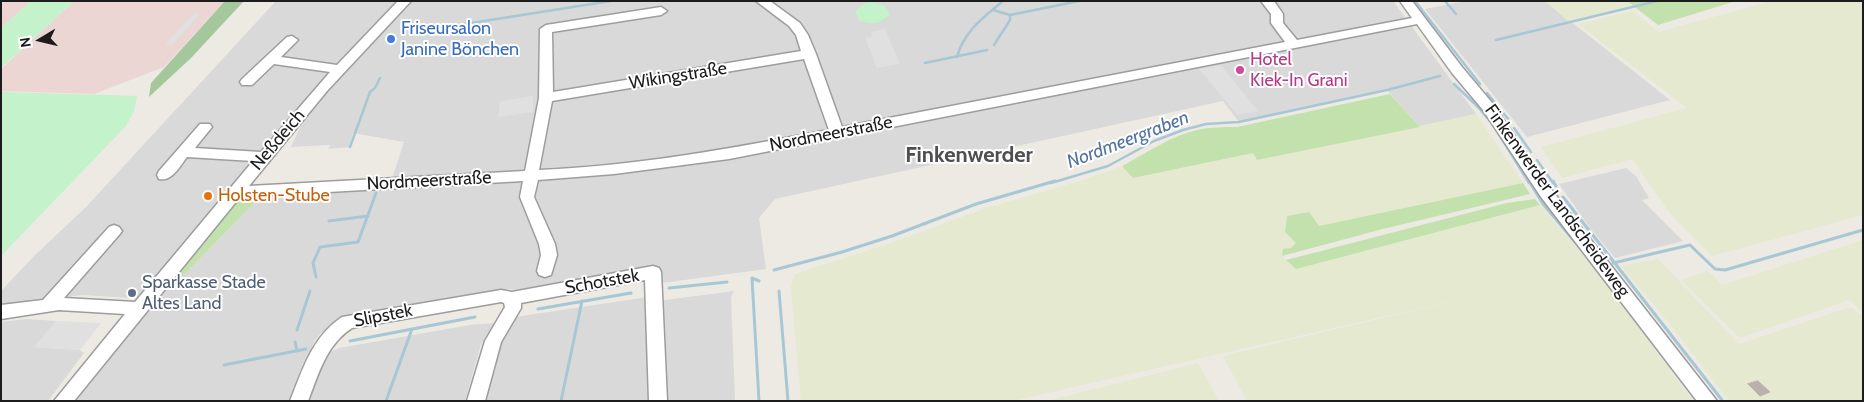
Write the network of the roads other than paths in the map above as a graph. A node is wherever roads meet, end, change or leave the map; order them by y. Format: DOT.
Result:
graph roads {
  1 [pos="405,1"];
  2 [pos="762,1"];
  3 [pos="1267,1"];
  4 [pos="1406,1"];
  5 [pos="661,11"];
  6 [pos="1419,20"];
  7 [pos="292,40"];
  8 [pos="1293,44"];
  9 [pos="810,54"];
  10 [pos="271,60"];
  11 [pos="338,69"];
  12 [pos="247,82"];
  13 [pos="546,98"];
  14 [pos="205,127"];
  15 [pos="837,133"];
  16 [pos="184,152"];
  17 [pos="264,157"];
  18 [pos="164,175"];
  19 [pos="531,176"];
  20 [pos="235,192"];
  21 [pos="114,231"];
  22 [pos="545,272"];
  23 [pos="512,298"];
  24 [pos="48,304"];
  25 [pos="138,309"];
  26 [pos="1,312"];
  27 [pos="63,401"];
  28 [pos="299,401"];
  29 [pos="476,401"];
  30 [pos="658,401"];
  31 [pos="1708,401"];
  1 -- 11 [label="street, Neßdeich"];
  2 -- 9 [label="street"];
  3 -- 8 [label="street"];
  4 -- 6 [label="street, Finkenwerder Landscheideweg"];
  5 -- 13 [label="street"];
  6 -- 8 [label="street, Nordmeerstraße"];
  6 -- 31 [label="street, Finkenwerder Landscheideweg"];
  7 -- 10 [label="street"];
  8 -- 15 [label="street, Nordmeerstraße"];
  9 -- 13 [label="street, Wikingstraße"];
  9 -- 15 [label="street"];
  10 -- 11 [label="street"];
  10 -- 12 [label="street"];
  11 -- 17 [label="street, Neßdeich"];
  13 -- 19 [label="street"];
  14 -- 16 [label="street"];
  15 -- 19 [label="street, Nordmeerstraße"];
  16 -- 17 [label="street"];
  16 -- 18 [label="street"];
  17 -- 20 [label="street, Neßdeich"];
  19 -- 20 [label="street, Nordmeerstraße"];
  19 -- 22 [label="street"];
  20 -- 25 [label="street, Neßdeich"];
  21 -- 24 [label="street"];
  23 -- 28 [label="street, Slipstek"];
  23 -- 29 [label="street"];
  23 -- 30 [label="street, Schotstek"];
  24 -- 25 [label="street"];
  24 -- 26 [label="street"];
  25 -- 27 [label="street, Neßdeich"];
}
